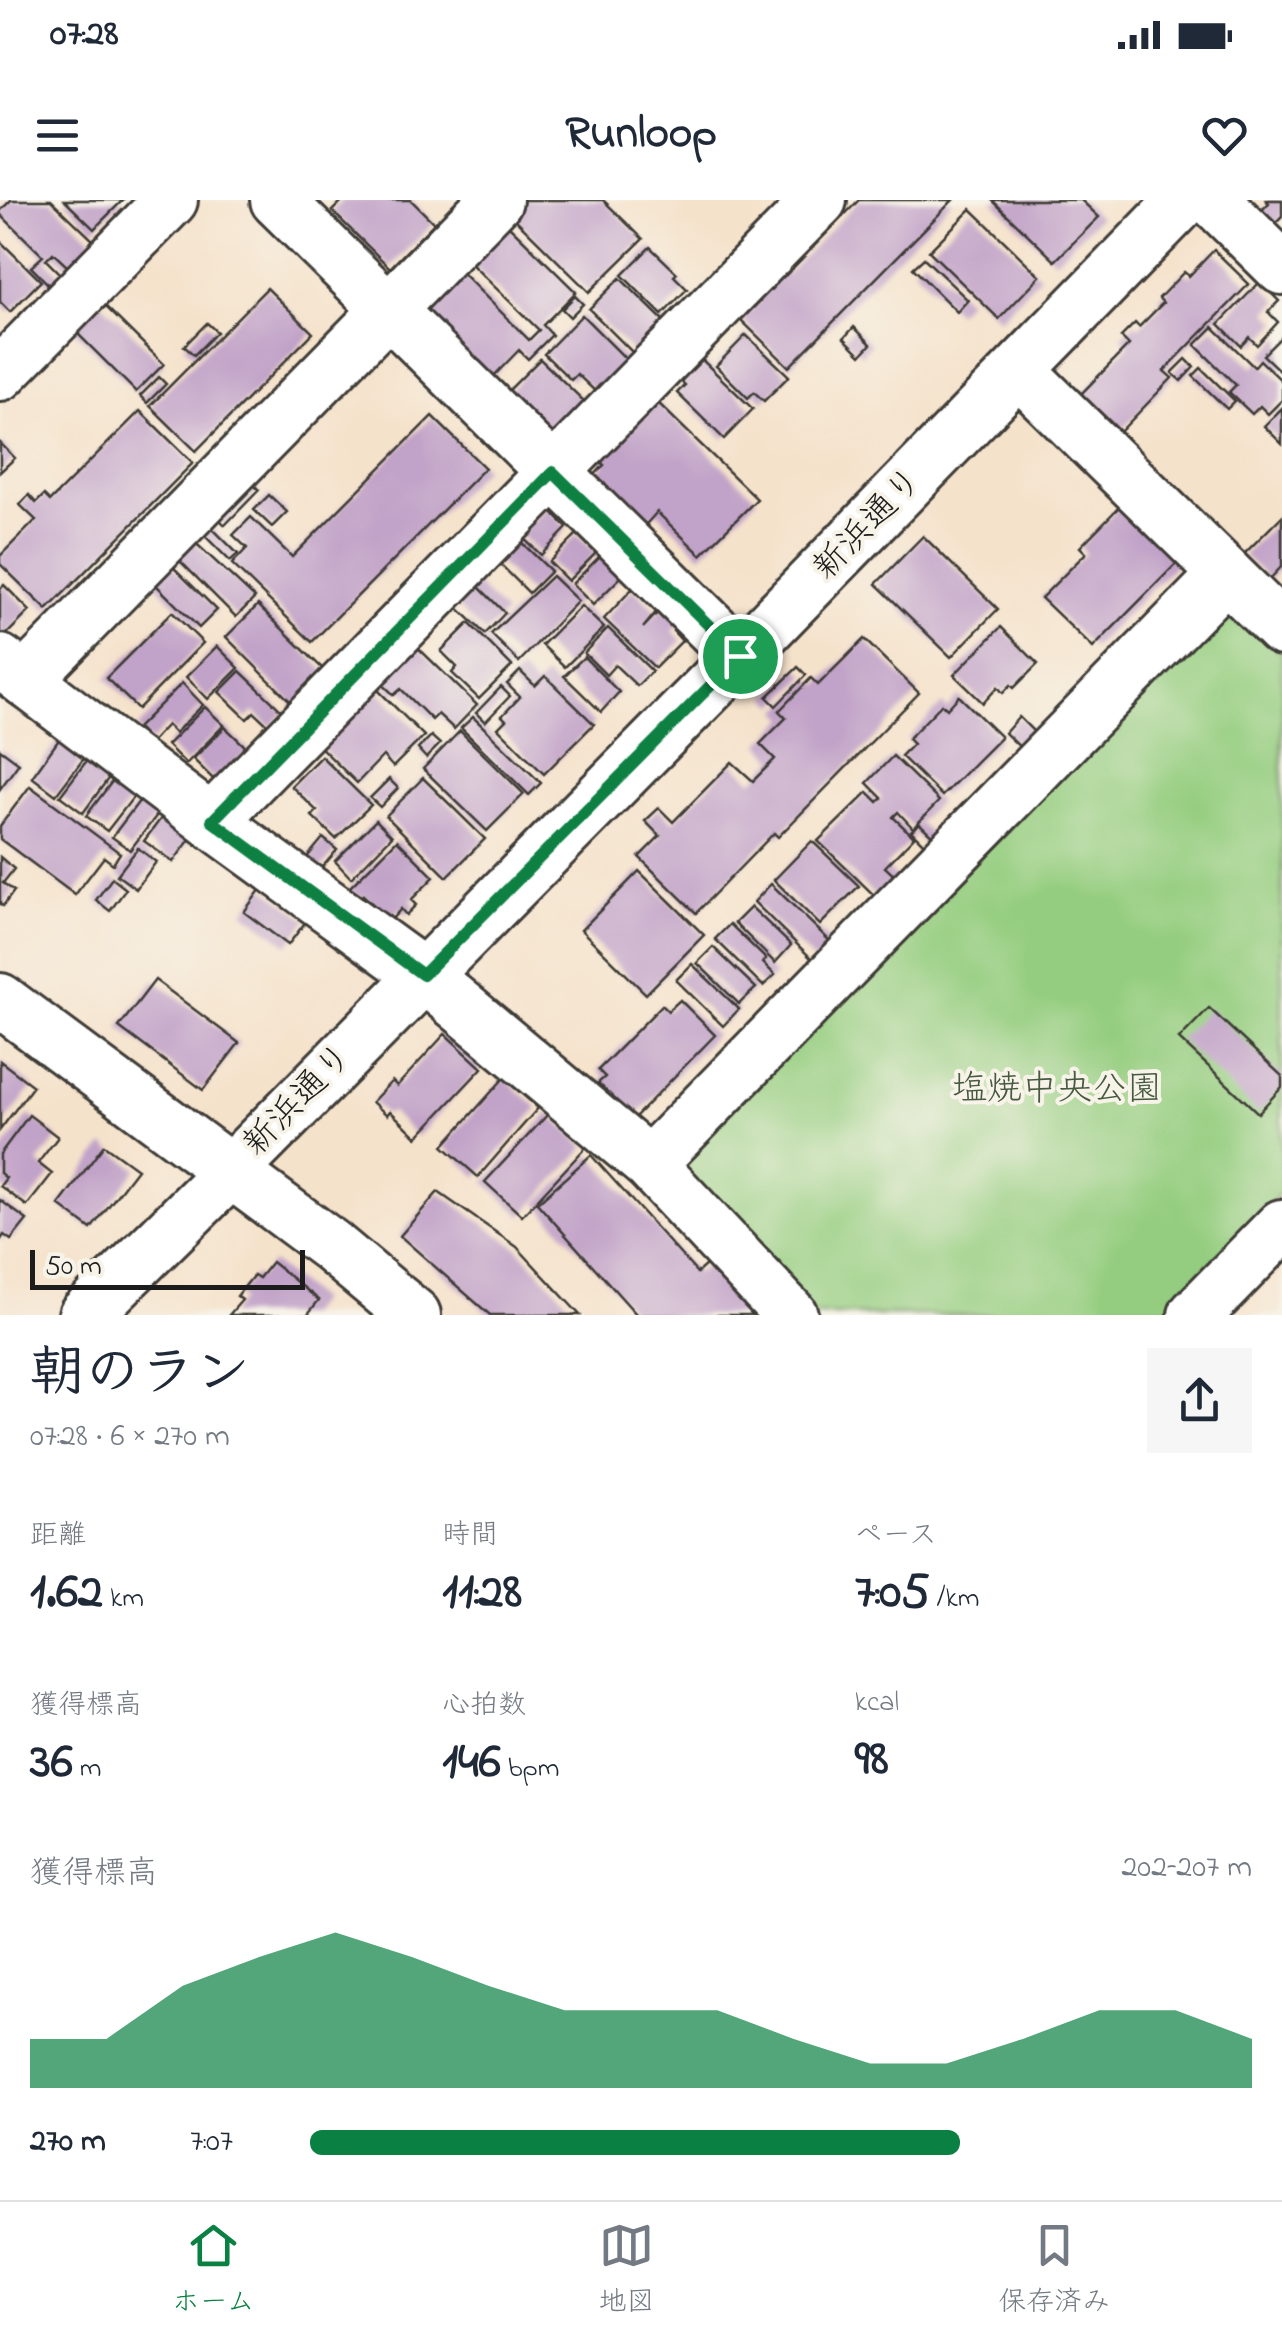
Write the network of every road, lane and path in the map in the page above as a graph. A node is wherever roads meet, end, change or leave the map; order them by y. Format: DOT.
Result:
graph roads {
  1 [pos="171,200"];
  2 [pos="277,200"];
  3 [pos="496,200"];
  4 [pos="820,200"];
  5 [pos="1184,200"];
  6 [pos="1213,200"];
  7 [pos="1282,268"];
  8 [pos="388,310"];
  9 [pos="1020,371"];
  10 [pos="0,374"];
  11 [pos="553,472"];
  12 [pos="1226,574"];
  13 [pos="1282,629"];
  14 [pos="740,656"];
  15 [pos="13,670"];
  16 [pos="212,821"];
  17 [pos="423,975"];
  18 [pos="0,1000"];
  19 [pos="649,1164"];
  20 [pos="231,1171"];
  21 [pos="1282,1226"];
  22 [pos="84,1315"];
  23 [pos="414,1315"];
  24 [pos="791,1315"];
  25 [pos="1195,1315"];
  1 -- 10 [label="street"];
  2 -- 8 [label="street"];
  3 -- 8 [label="street"];
  4 -- 11 [label="street"];
  5 -- 9 [label="street, 新浜通り"];
  6 -- 7 [label="street"];
  8 -- 11 [label="street"];
  8 -- 15 [label="street"];
  9 -- 12 [label="street"];
  9 -- 14 [label="street, 新浜通り"];
  11 -- 14 [label="street"];
  11 -- 16 [label="street"];
  12 -- 13 [label="street"];
  12 -- 19 [label="street"];
  14 -- 17 [label="street, 新浜通り"];
  15 -- 16 [label="street"];
  16 -- 17 [label="street"];
  17 -- 19 [label="street"];
  17 -- 20 [label="street, 新浜通り"];
  18 -- 20 [label="street"];
  19 -- 24 [label="street"];
  20 -- 22 [label="street, 新浜通り"];
  20 -- 23 [label="street"];
  21 -- 25 [label="street"];
}
